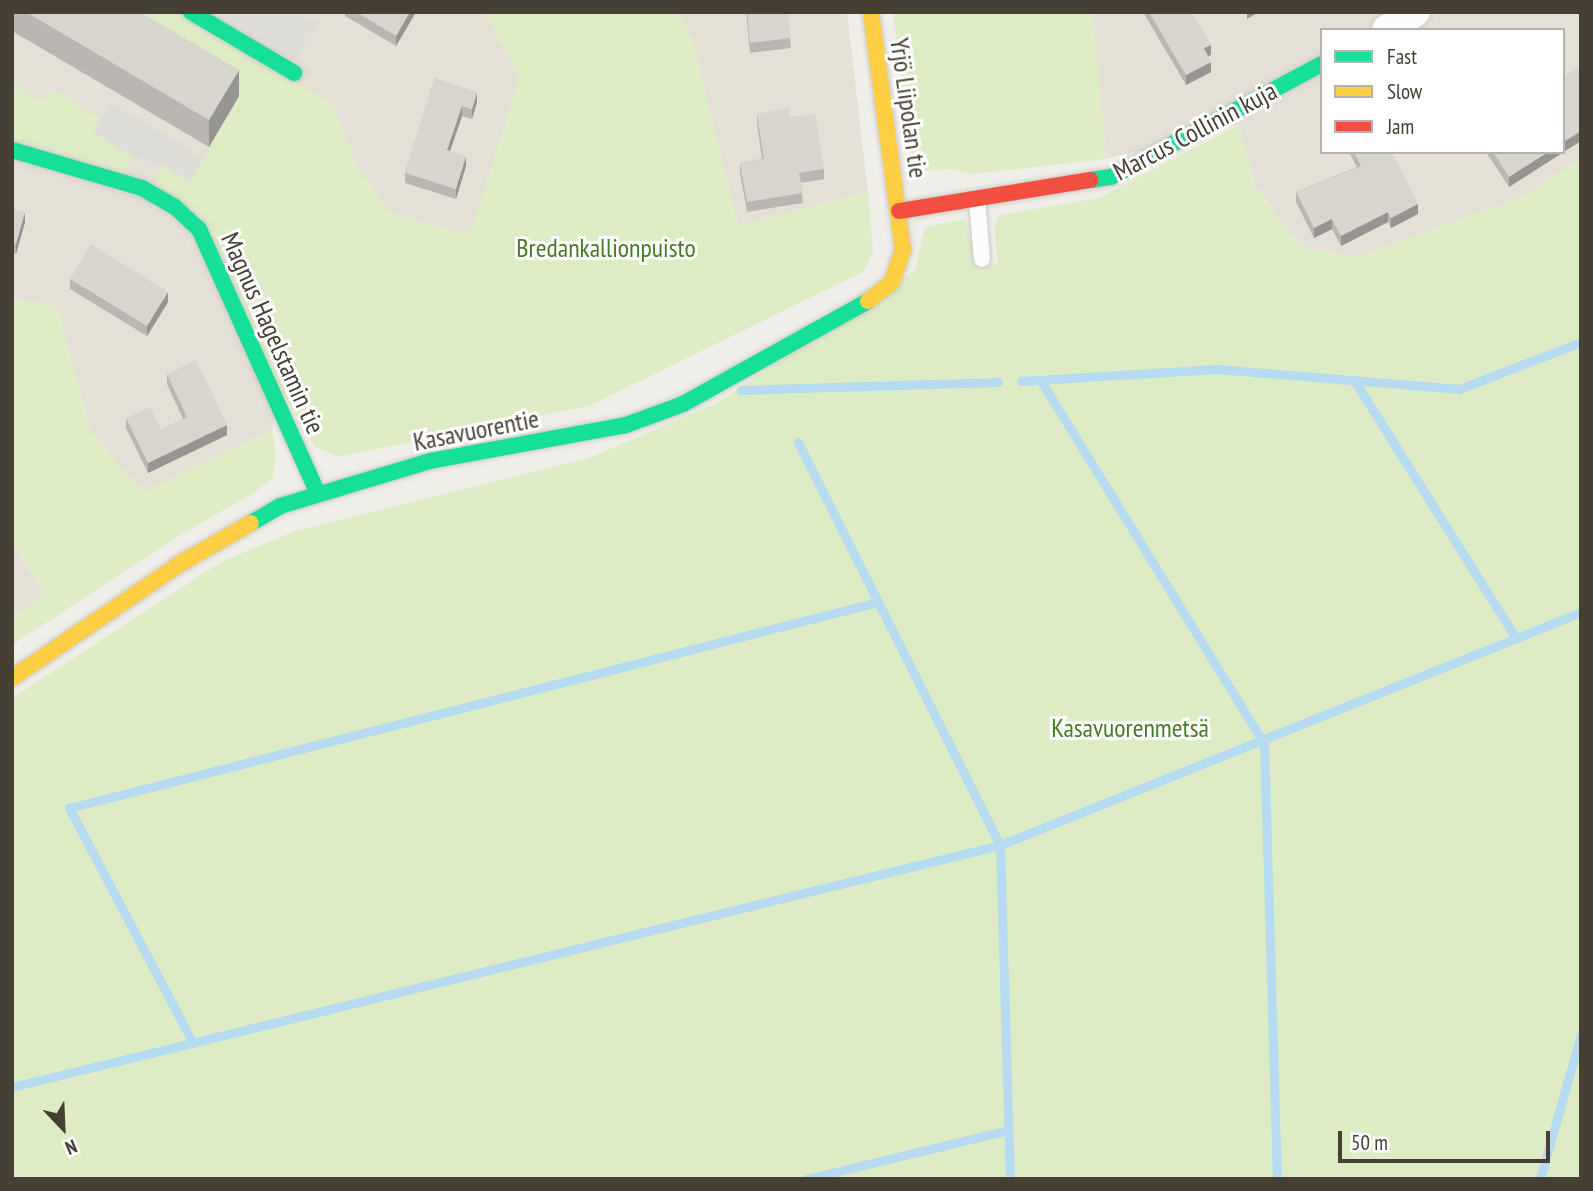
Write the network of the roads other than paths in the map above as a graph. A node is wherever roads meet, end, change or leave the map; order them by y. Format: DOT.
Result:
graph roads {
  1 [pos="191,12"];
  2 [pos="871,12"];
  3 [pos="1415,12"];
  4 [pos="1390,28"];
  5 [pos="1320,65"];
  6 [pos="294,73"];
  7 [pos="12,150"];
  8 [pos="977,200"];
  9 [pos="899,211"];
  10 [pos="982,259"];
  11 [pos="317,491"];
  12 [pos="12,678"];
  1 -- 6 [label="street"];
  2 -- 9 [label="street, Yrjö Liipolan tie"];
  3 -- 4 [label="street"];
  5 -- 8 [label="street, Marcus Collinin kuja"];
  7 -- 11 [label="street, Magnus Hagelstamin tie"];
  8 -- 9 [label="street, Marcus Collinin kuja"];
  8 -- 10 [label="lane"];
  9 -- 11 [label="street, Kasavuorentie"];
  11 -- 12 [label="street, Kasavuorentie"];
}
